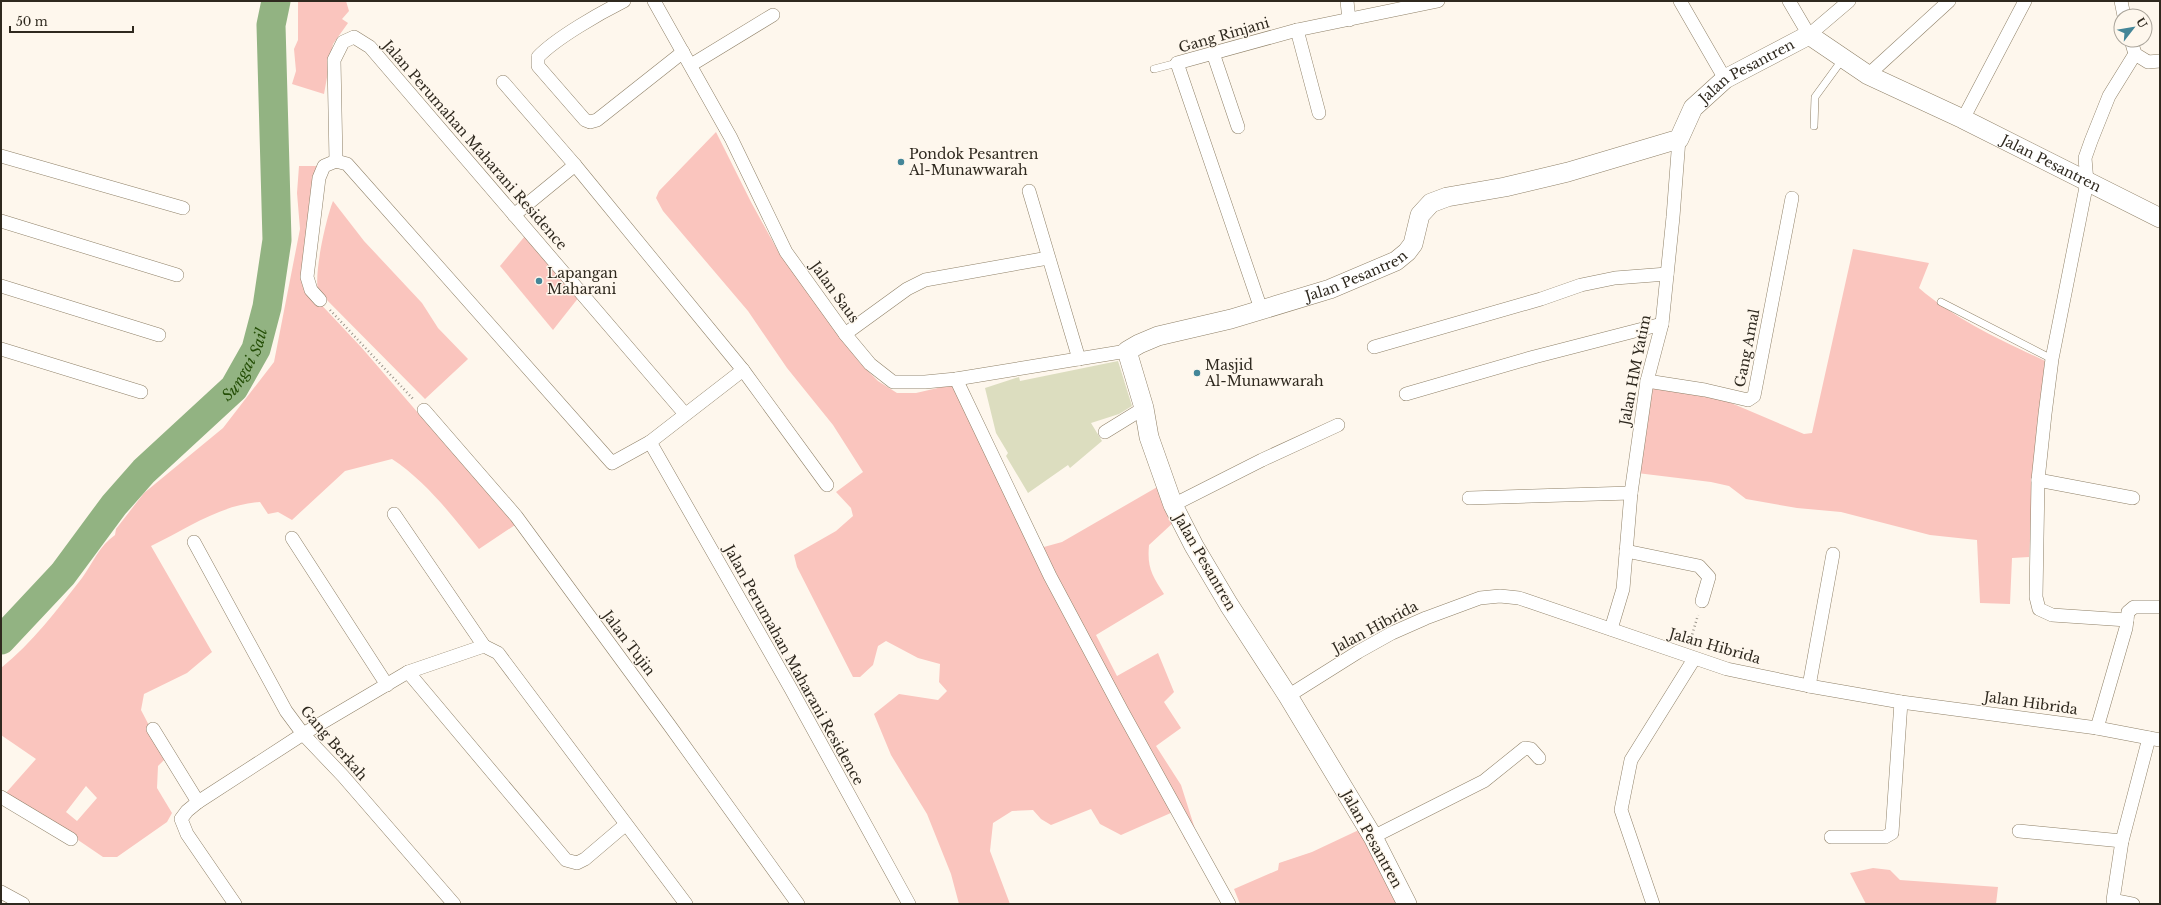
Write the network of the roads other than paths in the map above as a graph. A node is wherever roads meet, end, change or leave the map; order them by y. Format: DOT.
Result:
graph roads {
  1 [pos="624,1"];
  2 [pos="654,1"];
  3 [pos="1347,1"];
  4 [pos="1438,1"];
  5 [pos="1680,1"];
  6 [pos="1789,1"];
  7 [pos="1849,1"];
  8 [pos="1949,1"];
  9 [pos="2025,1"];
  10 [pos="773,15"];
  11 [pos="1350,20"];
  12 [pos="1297,30"];
  13 [pos="1808,35"];
  14 [pos="2133,48"];
  15 [pos="683,52"];
  16 [pos="1213,53"];
  17 [pos="2135,54"];
  18 [pos="1844,58"];
  19 [pos="2160,61"];
  20 [pos="1178,63"];
  21 [pos="691,66"];
  22 [pos="1154,69"];
  23 [pos="1868,75"];
  24 [pos="1726,79"];
  25 [pos="503,82"];
  26 [pos="1319,113"];
  27 [pos="1963,119"];
  28 [pos="1814,126"];
  29 [pos="1238,127"];
  30 [pos="1679,139"];
  31 [pos="1,156"];
  32 [pos="336,160"];
  33 [pos="575,165"];
  34 [pos="2087,182"];
  35 [pos="1029,192"];
  36 [pos="1792,198"];
  37 [pos="183,208"];
  38 [pos="514,214"];
  39 [pos="2160,218"];
  40 [pos="1,221"];
  41 [pos="1048,258"];
  42 [pos="1667,274"];
  43 [pos="177,275"];
  44 [pos="1,286"];
  45 [pos="320,300"];
  46 [pos="1941,302"];
  47 [pos="1261,310"];
  48 [pos="1662,324"];
  49 [pos="845,334"];
  50 [pos="159,335"];
  51 [pos="1374,347"];
  52 [pos="1,349"];
  53 [pos="1127,351"];
  54 [pos="1079,359"];
  55 [pos="2052,359"];
  56 [pos="743,370"];
  57 [pos="956,379"];
  58 [pos="1647,381"];
  59 [pos="141,392"];
  60 [pos="1406,394"];
  61 [pos="1144,408"];
  62 [pos="424,410"];
  63 [pos="685,414"];
  64 [pos="1338,425"];
  65 [pos="1105,432"];
  66 [pos="650,442"];
  67 [pos="2038,480"];
  68 [pos="827,485"];
  69 [pos="1631,493"];
  70 [pos="1469,498"];
  71 [pos="2133,498"];
  72 [pos="1173,505"];
  73 [pos="394,514"];
  74 [pos="292,538"];
  75 [pos="194,542"];
  76 [pos="1626,550"];
  77 [pos="1833,554"];
  78 [pos="1702,601"];
  79 [pos="2160,607"];
  80 [pos="2127,620"];
  81 [pos="1611,629"];
  82 [pos="484,646"];
  83 [pos="1690,658"];
  84 [pos="408,672"];
  85 [pos="387,685"];
  86 [pos="1809,686"];
  87 [pos="1288,696"];
  88 [pos="1901,702"];
  89 [pos="2097,728"];
  90 [pos="153,729"];
  91 [pos="303,734"];
  92 [pos="2155,739"];
  93 [pos="1539,758"];
  94 [pos="1,797"];
  95 [pos="198,802"];
  96 [pos="625,825"];
  97 [pos="2019,831"];
  98 [pos="1373,837"];
  99 [pos="1831,837"];
  100 [pos="71,840"];
  101 [pos="2122,841"];
  102 [pos="1,892"];
  103 [pos="23,904"];
  104 [pos="235,904"];
  105 [pos="454,904"];
  106 [pos="686,904"];
  107 [pos="798,904"];
  108 [pos="909,904"];
  109 [pos="1230,904"];
  110 [pos="1407,904"];
  111 [pos="1653,904"];
  112 [pos="2133,904"];
  1 -- 15 [label="street"];
  2 -- 15 [label="street, Jalan Saus"];
  3 -- 11 [label="street"];
  4 -- 11 [label="street, Gang Rinjani"];
  5 -- 24 [label="street"];
  6 -- 13 [label="street"];
  7 -- 13 [label="street"];
  8 -- 23 [label="street"];
  9 -- 27 [label="street"];
  10 -- 21 [label="street"];
  11 -- 12 [label="street, Gang Rinjani"];
  12 -- 16 [label="street, Gang Rinjani"];
  12 -- 26 [label="street"];
  13 -- 18 [label="street, Jalan Pesantren"];
  13 -- 24 [label="street, Jalan Pesantren"];
  14 -- 17 [label="street"];
  15 -- 21 [label="street, Jalan Saus"];
  16 -- 20 [label="street, Gang Rinjani"];
  16 -- 29 [label="street"];
  17 -- 19 [label="street"];
  17 -- 34 [label="street"];
  18 -- 23 [label="street, Jalan Pesantren"];
  18 -- 28 [label="lane"];
  20 -- 22 [label="lane"];
  20 -- 47 [label="street, Gang Rinjani"];
  21 -- 49 [label="street, Jalan Saus"];
  23 -- 27 [label="street, Jalan Pesantren"];
  24 -- 30 [label="street, Jalan Pesantren"];
  25 -- 33 [label="street"];
  27 -- 34 [label="street, Jalan Pesantren"];
  30 -- 42 [label="street, Jalan HM Yatim"];
  30 -- 47 [label="street, Jalan Pesantren"];
  31 -- 37 [label="street"];
  32 -- 38 [label="street, Jalan Perumahan Maharani Residence"];
  32 -- 45 [label="street"];
  32 -- 66 [label="street"];
  33 -- 38 [label="street"];
  33 -- 56 [label="street"];
  34 -- 39 [label="street, Jalan Pesantren"];
  34 -- 55 [label="street"];
  35 -- 41 [label="street"];
  36 -- 58 [label="street, Gang Amal"];
  38 -- 63 [label="street, Jalan Perumahan Maharani Residence"];
  40 -- 43 [label="street"];
  41 -- 49 [label="street"];
  41 -- 54 [label="street"];
  42 -- 48 [label="street, Jalan HM Yatim"];
  42 -- 51 [label="street"];
  44 -- 50 [label="street"];
  46 -- 55 [label="lane"];
  47 -- 53 [label="street, Jalan Pesantren"];
  48 -- 58 [label="street, Jalan HM Yatim"];
  48 -- 60 [label="street"];
  49 -- 57 [label="street, Jalan Saus"];
  52 -- 59 [label="street"];
  53 -- 54 [label="street, Jalan Saus"];
  53 -- 61 [label="street, Jalan Pesantren"];
  54 -- 57 [label="street, Jalan Saus"];
  55 -- 67 [label="street"];
  56 -- 63 [label="street"];
  56 -- 68 [label="street"];
  57 -- 109 [label="street"];
  58 -- 69 [label="street, Jalan HM Yatim"];
  61 -- 65 [label="street"];
  61 -- 72 [label="street, Jalan Pesantren"];
  62 -- 107 [label="street, Jalan Tujin"];
  63 -- 66 [label="street"];
  64 -- 72 [label="street"];
  66 -- 108 [label="street, Jalan Perumahan Maharani Residence"];
  67 -- 71 [label="street"];
  67 -- 80 [label="street"];
  69 -- 70 [label="street"];
  69 -- 76 [label="street, Jalan HM Yatim"];
  72 -- 87 [label="street, Jalan Pesantren"];
  73 -- 82 [label="street"];
  74 -- 85 [label="street"];
  75 -- 91 [label="street, Gang Berkah"];
  76 -- 78 [label="street"];
  76 -- 81 [label="street, Jalan HM Yatim"];
  77 -- 86 [label="street"];
  79 -- 80 [label="street"];
  80 -- 89 [label="street"];
  81 -- 83 [label="street, Jalan Hibrida"];
  81 -- 87 [label="street, Jalan Hibrida"];
  82 -- 84 [label="street"];
  82 -- 96 [label="street"];
  83 -- 86 [label="street, Jalan Hibrida"];
  83 -- 111 [label="street"];
  84 -- 85 [label="street"];
  84 -- 96 [label="street"];
  85 -- 91 [label="street"];
  86 -- 88 [label="street, Jalan Hibrida"];
  87 -- 98 [label="street, Jalan Pesantren"];
  88 -- 89 [label="street, Jalan Hibrida"];
  88 -- 99 [label="street"];
  89 -- 92 [label="street, Jalan Hibrida"];
  90 -- 95 [label="street"];
  91 -- 95 [label="street"];
  91 -- 105 [label="street, Gang Berkah"];
  92 -- 101 [label="street"];
  93 -- 98 [label="street"];
  94 -- 100 [label="street"];
  95 -- 104 [label="street"];
  96 -- 106 [label="street"];
  97 -- 101 [label="street"];
  98 -- 110 [label="street, Jalan Pesantren"];
  101 -- 112 [label="street"];
  102 -- 103 [label="street"];
}
